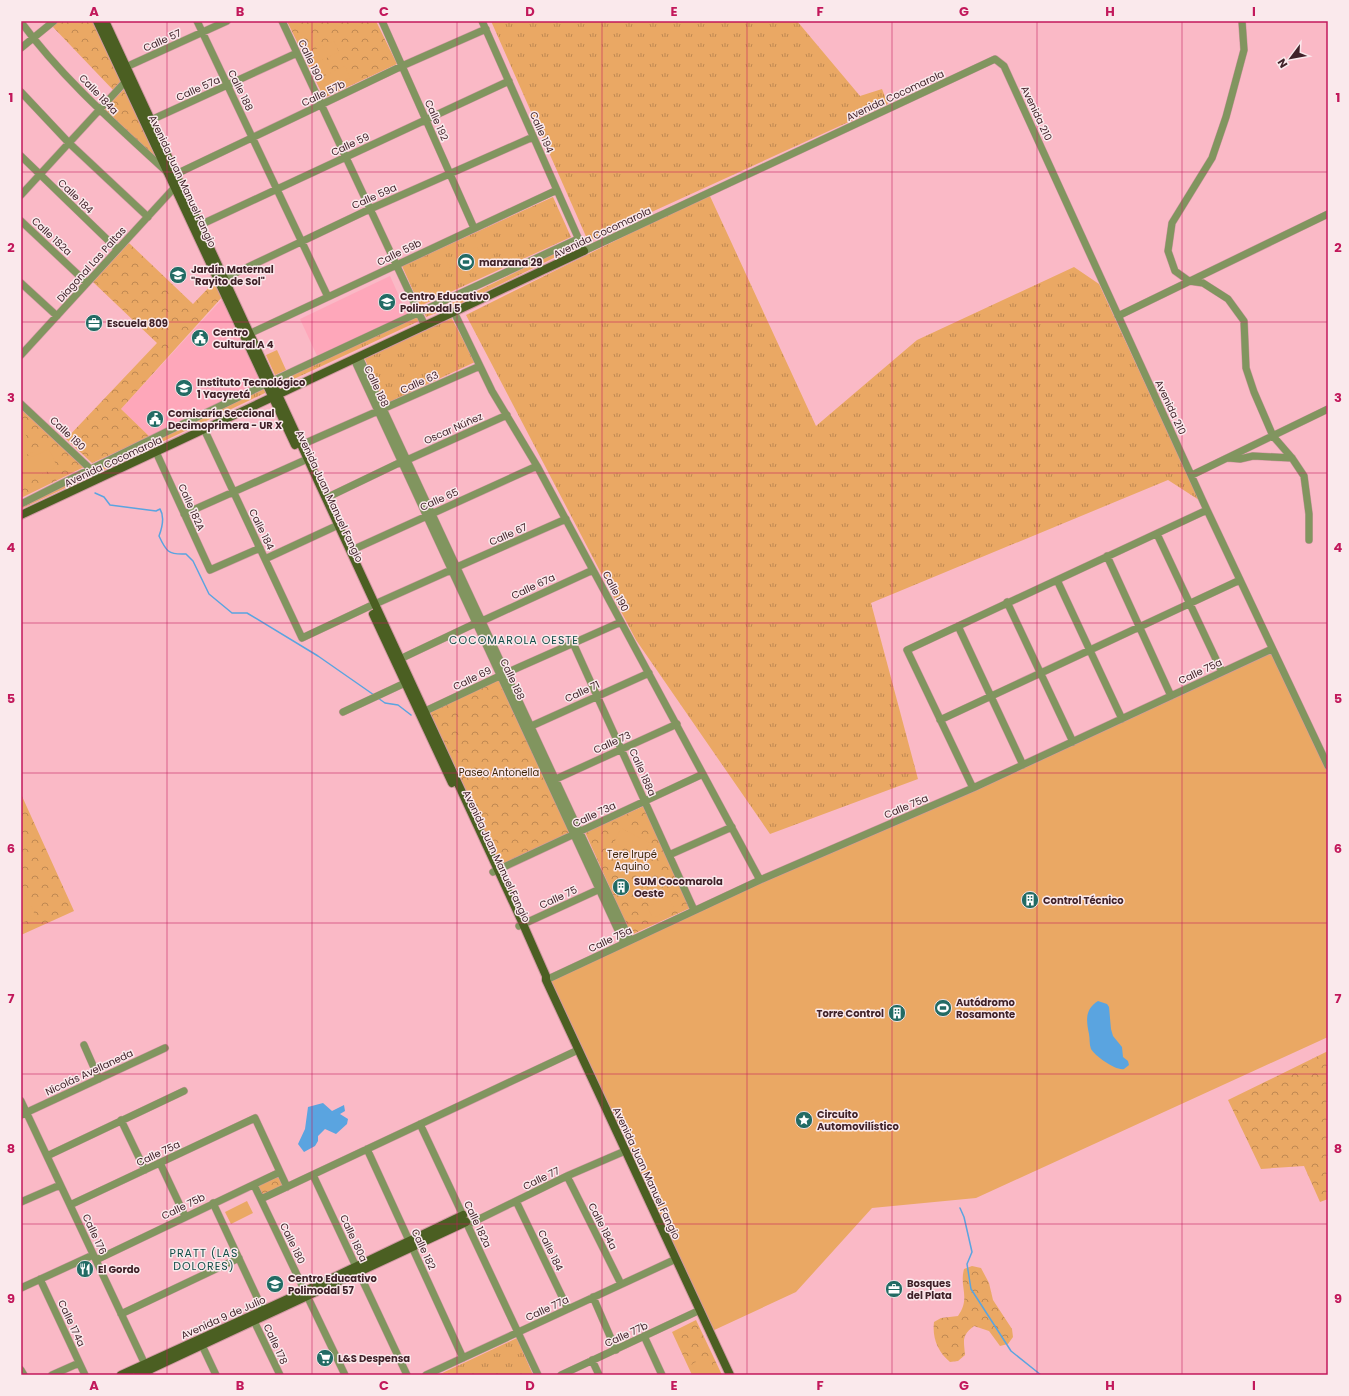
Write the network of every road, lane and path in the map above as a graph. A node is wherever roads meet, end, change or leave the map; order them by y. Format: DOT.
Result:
graph roads {
  1 [pos="54,21"];
  2 [pos="96,21"];
  3 [pos="105,21"];
  4 [pos="197,21"];
  5 [pos="227,21"];
  6 [pos="282,21"];
  7 [pos="382,21"];
  8 [pos="482,21"];
  9 [pos="1242,21"];
  10 [pos="21,22"];
  11 [pos="486,29"];
  12 [pos="203,33"];
  13 [pos="33,38"];
  14 [pos="21,48"];
  15 [pos="297,53"];
  16 [pos="995,59"];
  17 [pos="402,66"];
  18 [pos="126,67"];
  19 [pos="509,81"];
  20 [pos="126,82"];
  21 [pos="227,86"];
  22 [pos="21,92"];
  23 [pos="321,104"];
  24 [pos="100,110"];
  25 [pos="151,120"];
  26 [pos="426,120"];
  27 [pos="533,137"];
  28 [pos="253,138"];
  29 [pos="69,143"];
  30 [pos="21,156"];
  31 [pos="346,157"];
  32 [pos="450,173"];
  33 [pos="172,175"];
  34 [pos="40,176"];
  35 [pos="178,186"];
  36 [pos="277,190"];
  37 [pos="557,190"];
  38 [pos="21,195"];
  39 [pos="370,209"];
  40 [pos="1328,214"];
  41 [pos="148,217"];
  42 [pos="21,221"];
  43 [pos="200,225"];
  44 [pos="474,228"];
  45 [pos="578,238"];
  46 [pos="301,241"];
  47 [pos="117,250"];
  48 [pos="584,251"];
  49 [pos="396,265"];
  50 [pos="224,278"];
  51 [pos="1189,281"];
  52 [pos="87,282"];
  53 [pos="21,283"];
  54 [pos="328,297"];
  55 [pos="418,312"];
  56 [pos="454,312"];
  57 [pos="57,316"];
  58 [pos="1118,316"];
  59 [pos="425,326"];
  60 [pos="250,333"];
  61 [pos="21,343"];
  62 [pos="27,348"];
  63 [pos="21,355"];
  64 [pos="356,358"];
  65 [pos="480,366"];
  66 [pos="270,383"];
  67 [pos="276,396"];
  68 [pos="21,404"];
  69 [pos="1328,409"];
  70 [pos="381,410"];
  71 [pos="506,415"];
  72 [pos="204,429"];
  73 [pos="1273,436"];
  74 [pos="301,445"];
  75 [pos="156,452"];
  76 [pos="1227,458"];
  77 [pos="1292,458"];
  78 [pos="303,461"];
  79 [pos="404,461"];
  80 [pos="537,466"];
  81 [pos="91,469"];
  82 [pos="1192,475"];
  83 [pos="100,478"];
  84 [pos="233,492"];
  85 [pos="326,498"];
  86 [pos="21,504"];
  87 [pos="1207,510"];
  88 [pos="184,514"];
  89 [pos="21,515"];
  90 [pos="429,515"];
  91 [pos="566,519"];
  92 [pos="334,527"];
  93 [pos="1157,534"];
  94 [pos="1309,540"];
  95 [pos="260,548"];
  96 [pos="350,551"];
  97 [pos="1107,556"];
  98 [pos="265,559"];
  99 [pos="454,569"];
  100 [pos="593,570"];
  101 [pos="1057,580"];
  102 [pos="1240,580"];
  103 [pos="1007,602"];
  104 [pos="1190,603"];
  105 [pos="372,605"];
  106 [pos="479,622"];
  107 [pos="621,622"];
  108 [pos="958,626"];
  109 [pos="1140,627"];
  110 [pos="302,638"];
  111 [pos="573,643"];
  112 [pos="1272,649"];
  113 [pos="1090,650"];
  114 [pos="400,658"];
  115 [pos="649,672"];
  116 [pos="1222,672"];
  117 [pos="1040,673"];
  118 [pos="503,674"];
  119 [pos="405,683"];
  120 [pos="596,695"];
  121 [pos="990,696"];
  122 [pos="1171,696"];
  123 [pos="343,712"];
  124 [pos="422,713"];
  125 [pos="1122,719"];
  126 [pos="940,720"];
  127 [pos="676,724"];
  128 [pos="528,727"];
  129 [pos="1073,742"];
  130 [pos="621,749"];
  131 [pos="1023,765"];
  132 [pos="1328,766"];
  133 [pos="703,774"];
  134 [pos="556,779"];
  135 [pos="973,788"];
  136 [pos="645,802"];
  137 [pos="732,827"];
  138 [pos="577,833"];
  139 [pos="669,856"];
  140 [pos="496,871"];
  141 [pos="760,880"];
  142 [pos="602,888"];
  143 [pos="694,910"];
  144 [pos="521,925"];
  145 [pos="627,941"];
  146 [pos="546,980"];
  147 [pos="84,1045"];
  148 [pos="165,1048"];
  149 [pos="578,1050"];
  150 [pos="99,1079"];
  151 [pos="184,1091"];
  152 [pos="21,1100"];
  153 [pos="24,1113"];
  154 [pos="121,1120"];
  155 [pos="420,1124"];
  156 [pos="367,1149"];
  157 [pos="625,1151"];
  158 [pos="47,1156"];
  159 [pos="160,1163"];
  160 [pos="144,1170"];
  161 [pos="280,1172"];
  162 [pos="313,1175"];
  163 [pos="567,1176"];
  164 [pos="60,1185"];
  165 [pos="254,1185"];
  166 [pos="287,1187"];
  167 [pos="261,1199"];
  168 [pos="516,1201"];
  169 [pos="21,1202"];
  170 [pos="213,1203"];
  171 [pos="70,1205"];
  172 [pos="185,1216"];
  173 [pos="465,1221"];
  174 [pos="411,1244"];
  175 [pos="95,1257"];
  176 [pos="239,1258"];
  177 [pos="676,1259"];
  178 [pos="357,1269"];
  179 [pos="40,1279"];
  180 [pos="621,1284"];
  181 [pos="21,1288"];
  182 [pos="306,1294"];
  183 [pos="593,1297"];
  184 [pos="568,1309"];
  185 [pos="263,1310"];
  186 [pos="700,1310"];
  187 [pos="122,1314"];
  188 [pos="254,1321"];
  189 [pos="518,1332"];
  190 [pos="644,1336"];
  191 [pos="200,1342"];
  192 [pos="616,1350"];
  193 [pos="463,1358"];
  194 [pos="592,1360"];
  195 [pos="79,1362"];
  196 [pos="21,1370"];
  197 [pos="148,1370"];
  198 [pos="24,1375"];
  199 [pos="52,1375"];
  200 [pos="85,1375"];
  201 [pos="121,1375"];
  202 [pos="138,1375"];
  203 [pos="216,1375"];
  204 [pos="280,1375"];
  205 [pos="345,1375"];
  206 [pos="407,1375"];
  207 [pos="426,1375"];
  208 [pos="538,1375"];
  209 [pos="562,1375"];
  210 [pos="599,1375"];
  211 [pos="662,1375"];
  212 [pos="730,1375"];
  1 -- 13 [label="street"];
  2 -- 20 [label="main road, Avenida Juan Manuel Fangio"];
  3 -- 18 [label="main road, Avenida Juan Manuel Fangio"];
  4 -- 12 [label="street, Calle 188"];
  5 -- 12 [label="street, Calle 57"];
  6 -- 15 [label="street, Calle 190"];
  7 -- 17 [label="street, Calle 192"];
  8 -- 11 [label="street, Calle 194"];
  9 -- 51 [label="street"];
  10 -- 13 [label="street, Calle 184a"];
  11 -- 17 [label="street, Calle 57b"];
  11 -- 19 [label="street, Calle 194"];
  12 -- 18 [label="street, Calle 57"];
  12 -- 21 [label="street, Calle 188"];
  13 -- 14 [label="street"];
  13 -- 24 [label="street, Calle 184a"];
  15 -- 21 [label="street, Calle 57a"];
  15 -- 23 [label="street, Calle 190"];
  16 -- 48 [label="street, Avenida Cocomarola"];
  16 -- 58 [label="street, Avenida 210"];
  17 -- 23 [label="street, Calle 57b"];
  17 -- 26 [label="street, Calle 192"];
  18 -- 25 [label="main road, Avenida Juan Manuel Fangio"];
  19 -- 26 [label="street, Calle 59"];
  19 -- 27 [label="street, Calle 194"];
  20 -- 24 [label="street"];
  20 -- 33 [label="main road, Avenida Juan Manuel Fangio"];
  21 -- 25 [label="street, Calle 57a"];
  21 -- 28 [label="street, Calle 188"];
  22 -- 29 [label="street"];
  23 -- 28 [label="street, Calle 57b"];
  23 -- 31 [label="street, Calle 190"];
  24 -- 29 [label="street"];
  24 -- 33 [label="street, Calle 184a"];
  25 -- 33 [label="main road, Avenida Juan Manuel Fangio"];
  26 -- 31 [label="street, Calle 59"];
  26 -- 32 [label="street, Calle 192"];
  27 -- 32 [label="street, Calle 59a"];
  27 -- 37 [label="street, Calle 194"];
  28 -- 33 [label="street, Calle 57b"];
  28 -- 36 [label="street, Calle 188"];
  29 -- 34 [label="street"];
  29 -- 41 [label="street"];
  30 -- 34 [label="street, Calle 184"];
  31 -- 36 [label="street, Calle 59"];
  31 -- 39 [label="street, Calle 190"];
  32 -- 39 [label="street, Calle 59a"];
  32 -- 44 [label="street, Calle 192"];
  33 -- 35 [label="main road, Avenida Juan Manuel Fangio"];
  34 -- 38 [label="street"];
  34 -- 47 [label="street, Calle 184"];
  35 -- 41 [label="street, Diagonal Las Paltas"];
  35 -- 43 [label="main road, Avenida Juan Manuel Fangio"];
  35 -- 66 [label="main road, Avenida Juan Manuel Fangio"];
  36 -- 43 [label="street, Calle 59"];
  36 -- 46 [label="street, Calle 188"];
  37 -- 44 [label="street, Calle 59b"];
  37 -- 45 [label="street, Calle 194"];
  39 -- 46 [label="street, Calle 59a"];
  39 -- 49 [label="street, Calle 190"];
  40 -- 51 [label="street"];
  41 -- 47 [label="street, Diagonal Las Paltas"];
  42 -- 52 [label="street, Calle 182a"];
  43 -- 50 [label="main road, Avenida Juan Manuel Fangio"];
  44 -- 49 [label="street, Calle 59b"];
  45 -- 48 [label="street, Calle 194"];
  45 -- 55 [label="street"];
  46 -- 50 [label="street, Calle 59a"];
  46 -- 54 [label="street, Calle 188"];
  47 -- 52 [label="street, Diagonal Las Paltas"];
  48 -- 56 [label="main road, Avenida Cocomarola"];
  49 -- 54 [label="street, Calle 59b"];
  49 -- 55 [label="street, Calle 190"];
  50 -- 60 [label="main road, Avenida Juan Manuel Fangio"];
  51 -- 58 [label="street"];
  51 -- 73 [label="street"];
  52 -- 57 [label="street, Diagonal Las Paltas"];
  53 -- 57 [label="street"];
  54 -- 60 [label="street, Calle 59b"];
  55 -- 59 [label="street, Calle 190"];
  55 -- 66 [label="street"];
  56 -- 59 [label="main road, Avenida Cocomarola"];
  56 -- 65 [label="street, Calle 190"];
  57 -- 62 [label="street, Diagonal Las Paltas"];
  58 -- 82 [label="street, Avenida 210"];
  59 -- 64 [label="main road, Avenida Cocomarola"];
  60 -- 66 [label="main road, Avenida Juan Manuel Fangio"];
  61 -- 62 [label="street"];
  62 -- 63 [label="street, Diagonal Las Paltas"];
  64 -- 67 [label="main road, Avenida Cocomarola"];
  64 -- 70 [label="street, Calle 188"];
  65 -- 70 [label="street, Calle 63"];
  65 -- 71 [label="street, Calle 190"];
  66 -- 67 [label="main road, Avenida Juan Manuel Fangio"];
  66 -- 81 [label="street"];
  67 -- 72 [label="main road, Avenida Cocomarola"];
  67 -- 74 [label="main road, Avenida Juan Manuel Fangio"];
  67 -- 78 [label="main road, Avenida Juan Manuel Fangio"];
  68 -- 81 [label="street, Calle 180"];
  69 -- 73 [label="street"];
  70 -- 74 [label="street, Calle 63"];
  70 -- 79 [label="street, Calle 188"];
  71 -- 79 [label="street, Oscar Núñez"];
  71 -- 80 [label="street, Calle 190"];
  72 -- 75 [label="main road, Avenida Cocomarola"];
  72 -- 84 [label="street, Calle 184"];
  73 -- 76 [label="street"];
  73 -- 77 [label="street"];
  74 -- 85 [label="main road, Avenida Juan Manuel Fangio"];
  75 -- 83 [label="main road, Avenida Cocomarola"];
  75 -- 88 [label="street, Calle 182A"];
  76 -- 77 [label="street"];
  76 -- 82 [label="street"];
  77 -- 94 [label="street"];
  78 -- 84 [label="street"];
  78 -- 92 [label="main road, Avenida Juan Manuel Fangio"];
  79 -- 85 [label="street, Oscar Núñez"];
  79 -- 90 [label="street, Calle 188"];
  80 -- 90 [label="street, Calle 65"];
  80 -- 91 [label="street, Calle 190"];
  81 -- 83 [label="street, Calle 180"];
  81 -- 86 [label="street"];
  82 -- 87 [label="street, Avenida 210"];
  83 -- 89 [label="main road, Avenida Cocomarola"];
  84 -- 88 [label="street"];
  84 -- 95 [label="street, Calle 184"];
  85 -- 96 [label="main road, Avenida Juan Manuel Fangio"];
  87 -- 93 [label="street"];
  87 -- 102 [label="street, Avenida 210"];
  88 -- 95 [label="street, Calle 182A"];
  90 -- 96 [label="street, Calle 65"];
  90 -- 99 [label="street, Calle 188"];
  91 -- 99 [label="street, Calle 67"];
  91 -- 100 [label="street, Calle 190"];
  92 -- 98 [label="street"];
  92 -- 105 [label="main road, Avenida Juan Manuel Fangio"];
  93 -- 97 [label="street"];
  93 -- 104 [label="street"];
  95 -- 98 [label="street, Calle 184"];
  96 -- 105 [label="main road, Avenida Juan Manuel Fangio"];
  97 -- 101 [label="street"];
  97 -- 109 [label="street"];
  98 -- 110 [label="street, Calle 184"];
  99 -- 105 [label="street, Calle 67"];
  99 -- 106 [label="street, Calle 188"];
  100 -- 106 [label="street, Calle 67a"];
  100 -- 107 [label="street, Calle 190"];
  101 -- 103 [label="street"];
  101 -- 113 [label="street"];
  102 -- 104 [label="street"];
  102 -- 112 [label="street, Avenida 210"];
  103 -- 108 [label="street"];
  103 -- 117 [label="street"];
  104 -- 109 [label="street"];
  104 -- 116 [label="street"];
  105 -- 110 [label="street, Calle 67"];
  105 -- 114 [label="main road, Avenida Juan Manuel Fangio"];
  105 -- 119 [label="main road, Avenida Juan Manuel Fangio"];
  106 -- 114 [label="street, Calle 67a"];
  106 -- 118 [label="street, Calle 188"];
  107 -- 111 [label="street, Calle 69"];
  107 -- 115 [label="street, Calle 190"];
  108 -- 121 [label="street"];
  108 -- 126 [label="street"];
  109 -- 113 [label="street"];
  109 -- 122 [label="street"];
  111 -- 118 [label="street, Calle 69"];
  111 -- 120 [label="street, Calle 188a"];
  112 -- 116 [label="street, Calle 75a"];
  112 -- 132 [label="street, Avenida 210"];
  113 -- 117 [label="street"];
  113 -- 125 [label="street"];
  114 -- 124 [label="main road, Avenida Juan Manuel Fangio"];
  115 -- 120 [label="street, Calle 71"];
  115 -- 127 [label="street, Calle 190"];
  116 -- 122 [label="street, Calle 75a"];
  117 -- 121 [label="street"];
  117 -- 129 [label="street"];
  118 -- 124 [label="street, Calle 69"];
  118 -- 128 [label="street, Calle 188"];
  119 -- 123 [label="street"];
  119 -- 124 [label="main road, Avenida Juan Manuel Fangio"];
  120 -- 128 [label="street, Calle 71"];
  120 -- 130 [label="street, Calle 188a"];
  121 -- 126 [label="street"];
  121 -- 131 [label="street"];
  122 -- 125 [label="street, Calle 75a"];
  124 -- 140 [label="main road, Avenida Juan Manuel Fangio"];
  125 -- 129 [label="street, Calle 75a"];
  126 -- 135 [label="street"];
  127 -- 130 [label="street, Calle 73"];
  127 -- 133 [label="street, Calle 190"];
  128 -- 134 [label="street, Calle 188"];
  128 -- 138 [label="street, Calle 188"];
  129 -- 131 [label="street, Calle 75a"];
  130 -- 134 [label="street, Calle 73"];
  130 -- 136 [label="street, Calle 188a"];
  131 -- 135 [label="street, Calle 75a"];
  133 -- 136 [label="street, Calle 73a"];
  133 -- 137 [label="street, Calle 190"];
  134 -- 138 [label="street, Calle 188"];
  135 -- 141 [label="street, Calle 75a"];
  136 -- 138 [label="street, Calle 73a"];
  136 -- 139 [label="street, Calle 188a"];
  137 -- 139 [label="street"];
  137 -- 141 [label="street, Calle 190"];
  138 -- 140 [label="street, Calle 73a"];
  138 -- 142 [label="street, Calle 188"];
  139 -- 143 [label="street, Calle 188a"];
  140 -- 144 [label="main road, Avenida Juan Manuel Fangio"];
  141 -- 143 [label="street, Calle 75a"];
  142 -- 144 [label="street, Calle 75"];
  142 -- 145 [label="street, Calle 188"];
  143 -- 145 [label="street, Calle 75a"];
  144 -- 146 [label="main road, Avenida Juan Manuel Fangio"];
  145 -- 146 [label="street, Calle 75a"];
  146 -- 149 [label="main road, Avenida Juan Manuel Fangio"];
  147 -- 150 [label="street"];
  148 -- 150 [label="street, Nicolás Avellaneda"];
  149 -- 155 [label="street"];
  149 -- 157 [label="main road, Avenida Juan Manuel Fangio"];
  150 -- 153 [label="street, Nicolás Avellaneda"];
  151 -- 154 [label="street"];
  152 -- 153 [label="street, Calle 176"];
  153 -- 158 [label="street, Calle 176"];
  154 -- 158 [label="street"];
  154 -- 160 [label="street"];
  155 -- 156 [label="street"];
  155 -- 173 [label="street, Calle 182a"];
  156 -- 162 [label="street"];
  156 -- 174 [label="street, Calle 182"];
  157 -- 163 [label="street, Calle 77"];
  157 -- 177 [label="main road, Avenida Juan Manuel Fangio"];
  158 -- 164 [label="street, Calle 176"];
  159 -- 160 [label="street, Calle 75a"];
  159 -- 161 [label="street, Calle 75a"];
  159 -- 172 [label="street"];
  160 -- 171 [label="street, Calle 75a"];
  161 -- 165 [label="street, Calle 75b"];
  161 -- 166 [label="street"];
  162 -- 166 [label="street"];
  162 -- 178 [label="street, Calle 180a"];
  163 -- 168 [label="street, Calle 77"];
  163 -- 180 [label="street, Calle 184a"];
  164 -- 169 [label="street"];
  164 -- 171 [label="street, Calle 176"];
  165 -- 167 [label="street, Calle 180"];
  165 -- 170 [label="street, Calle 75b"];
  166 -- 167 [label="street"];
  167 -- 182 [label="street, Calle 180"];
  168 -- 173 [label="street, Calle 77"];
  168 -- 184 [label="street, Calle 184"];
  170 -- 172 [label="street, Calle 75b"];
  170 -- 176 [label="street, Calle 178"];
  171 -- 175 [label="street, Calle 176"];
  172 -- 175 [label="street, Calle 75b"];
  173 -- 174 [label="main road, Avenida 9 de Julio"];
  173 -- 189 [label="street, Calle 182a"];
  174 -- 178 [label="main road, Avenida 9 de Julio"];
  174 -- 193 [label="street, Calle 182"];
  175 -- 179 [label="street, Calle 75b"];
  175 -- 187 [label="street, Calle 176"];
  176 -- 185 [label="street, Calle 178"];
  176 -- 187 [label="street"];
  177 -- 180 [label="street, Calle 77a"];
  177 -- 186 [label="main road, Avenida Juan Manuel Fangio"];
  178 -- 182 [label="main road, Avenida 9 de Julio"];
  178 -- 206 [label="street, Calle 180a"];
  179 -- 181 [label="street, Calle 75b"];
  179 -- 195 [label="street, Calle 174a"];
  180 -- 183 [label="street, Calle 77a"];
  182 -- 185 [label="main road, Avenida 9 de Julio"];
  182 -- 188 [label="main road, Avenida 9 de Julio"];
  182 -- 205 [label="street, Calle 180"];
  183 -- 184 [label="street, Calle 77a"];
  183 -- 192 [label="street"];
  184 -- 189 [label="street, Calle 77a"];
  185 -- 191 [label="main road, Avenida 9 de Julio"];
  186 -- 190 [label="street, Calle 77b"];
  186 -- 212 [label="main road, Avenida Juan Manuel Fangio"];
  187 -- 197 [label="street, Calle 176"];
  188 -- 191 [label="main road, Avenida 9 de Julio"];
  188 -- 204 [label="street, Calle 178"];
  189 -- 193 [label="street, Calle 77a"];
  189 -- 208 [label="street"];
  190 -- 192 [label="street, Calle 77b"];
  190 -- 211 [label="street"];
  191 -- 197 [label="main road, Avenida 9 de Julio"];
  191 -- 203 [label="street"];
  192 -- 194 [label="street, Calle 77b"];
  193 -- 207 [label="street, Calle 77a"];
  194 -- 209 [label="street, Calle 77b"];
  194 -- 210 [label="street"];
  195 -- 199 [label="street"];
  195 -- 200 [label="street, Calle 174a"];
  196 -- 198 [label="street"];
  197 -- 201 [label="main road, Avenida 9 de Julio"];
  197 -- 202 [label="main road, Avenida 9 de Julio"];
}
